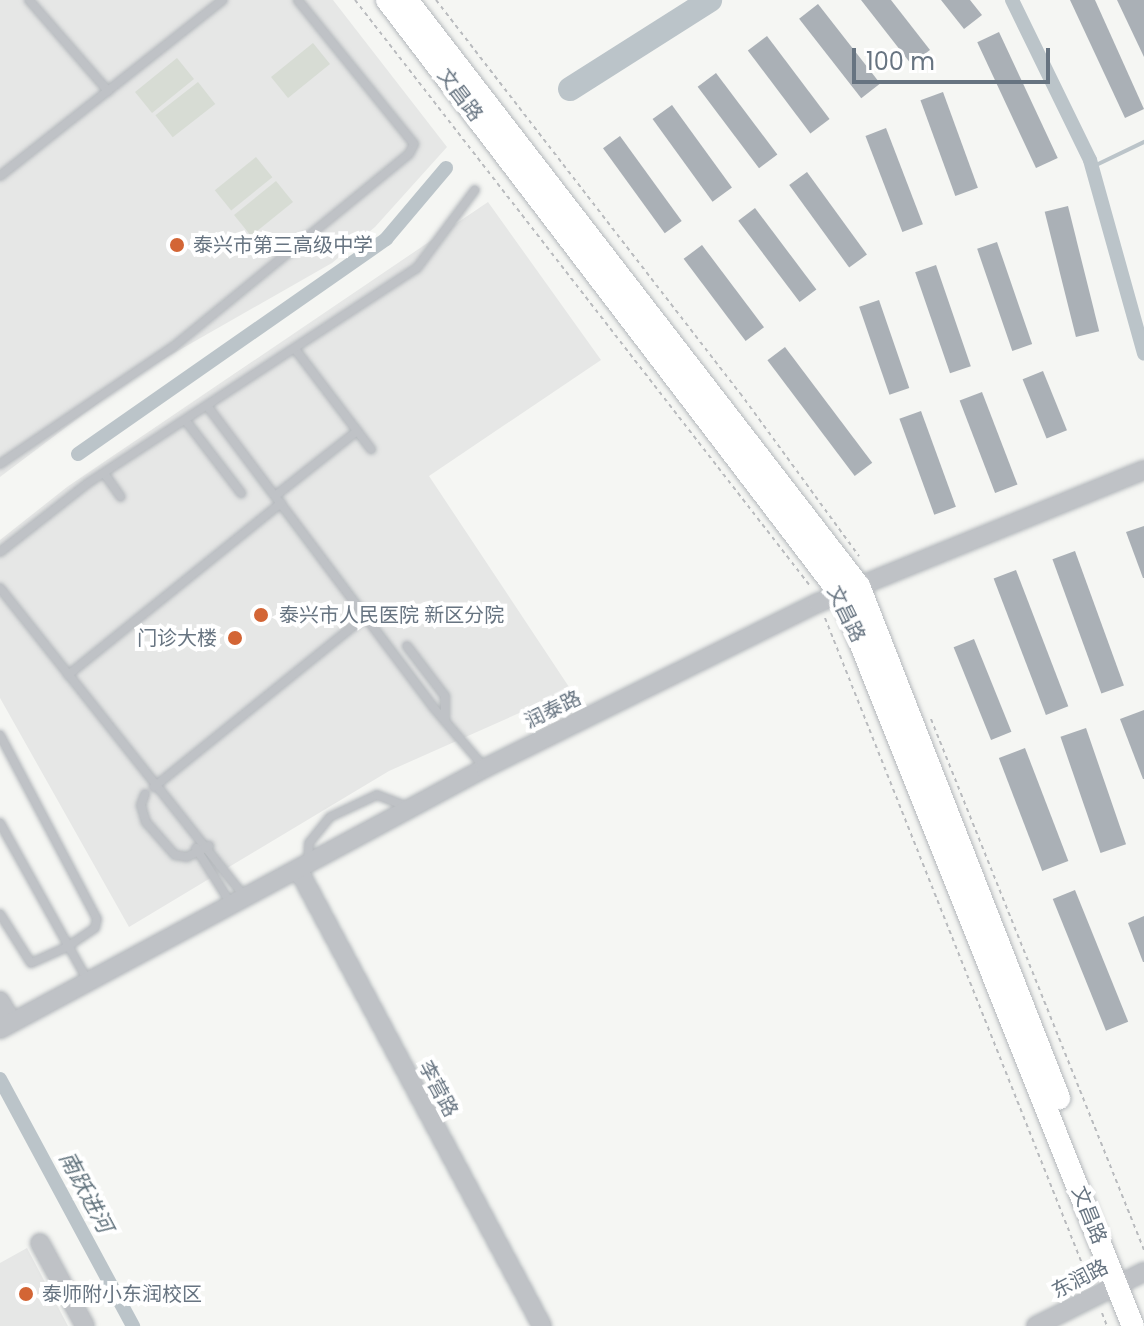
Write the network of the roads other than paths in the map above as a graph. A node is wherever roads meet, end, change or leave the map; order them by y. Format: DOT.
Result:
graph roads {
  1 [pos="29,0"];
  2 [pos="223,0"];
  3 [pos="298,0"];
  4 [pos="387,0"];
  5 [pos="407,0"];
  6 [pos="108,91"];
  7 [pos="0,176"];
  8 [pos="475,190"];
  9 [pos="295,349"];
  10 [pos="208,407"];
  11 [pos="186,421"];
  12 [pos="357,431"];
  13 [pos="371,449"];
  14 [pos="0,464"];
  15 [pos="104,473"];
  16 [pos="1138,473"];
  17 [pos="241,493"];
  18 [pos="121,497"];
  19 [pos="278,500"];
  20 [pos="0,552"];
  21 [pos="0,588"];
  22 [pos="850,590"];
  23 [pos="366,616"];
  24 [pos="407,646"];
  25 [pos="68,675"];
  26 [pos="445,722"];
  27 [pos="0,735"];
  28 [pos="485,768"];
  29 [pos="154,787"];
  30 [pos="145,794"];
  31 [pos="411,808"];
  32 [pos="0,823"];
  33 [pos="195,839"];
  34 [pos="209,846"];
  35 [pos="197,853"];
  36 [pos="303,867"];
  37 [pos="239,902"];
  38 [pos="0,914"];
  39 [pos="67,947"];
  40 [pos="88,982"];
  41 [pos="0,1001"];
  42 [pos="6,1026"];
  43 [pos="40,1243"];
  44 [pos="1130,1279"];
  45 [pos="1144,1316"];
  46 [pos="85,1326"];
  47 [pos="542,1326"];
  48 [pos="1036,1326"];
  49 [pos="1133,1326"];
  1 -- 6 [label="lane"];
  2 -- 6 [label="lane"];
  3 -- 14 [label="lane"];
  4 -- 22 [label="main road, 文昌路"];
  5 -- 22 [label="main road, 文昌路"];
  6 -- 7 [label="lane"];
  8 -- 9 [label="lane"];
  9 -- 10 [label="lane"];
  9 -- 12 [label="lane"];
  10 -- 11 [label="lane"];
  10 -- 19 [label="lane"];
  11 -- 15 [label="lane"];
  11 -- 17 [label="lane"];
  12 -- 13 [label="lane"];
  12 -- 19 [label="lane"];
  15 -- 18 [label="lane"];
  15 -- 20 [label="lane"];
  16 -- 22 [label="street, 润泰路"];
  19 -- 23 [label="lane"];
  19 -- 25 [label="lane"];
  21 -- 25 [label="lane"];
  22 -- 28 [label="street, 润泰路"];
  22 -- 44 [label="main road, 文昌路"];
  23 -- 26 [label="lane"];
  23 -- 29 [label="lane"];
  24 -- 26 [label="lane"];
  25 -- 29 [label="lane"];
  26 -- 28 [label="lane"];
  27 -- 39 [label="lane"];
  28 -- 31 [label="street, 润泰路"];
  29 -- 33 [label="lane"];
  30 -- 35 [label="lane"];
  31 -- 36 [label="street, 润泰路"];
  31 -- 36 [label="lane"];
  32 -- 39 [label="lane"];
  33 -- 34 [label="lane"];
  33 -- 35 [label="lane"];
  34 -- 35 [label="lane"];
  34 -- 37 [label="lane"];
  35 -- 37 [label="lane"];
  36 -- 37 [label="street, 润泰路"];
  36 -- 47 [label="street, 李营路"];
  37 -- 40 [label="street, 润泰路"];
  38 -- 39 [label="lane"];
  39 -- 40 [label="lane"];
  40 -- 42 [label="street, 润泰路"];
  41 -- 42 [label="street"];
  43 -- 46 [label="street"];
  44 -- 45 [label="main road, 文昌路"];
  44 -- 48 [label="street, 东润路"];
  44 -- 49 [label="main road, 文昌路"];
}
